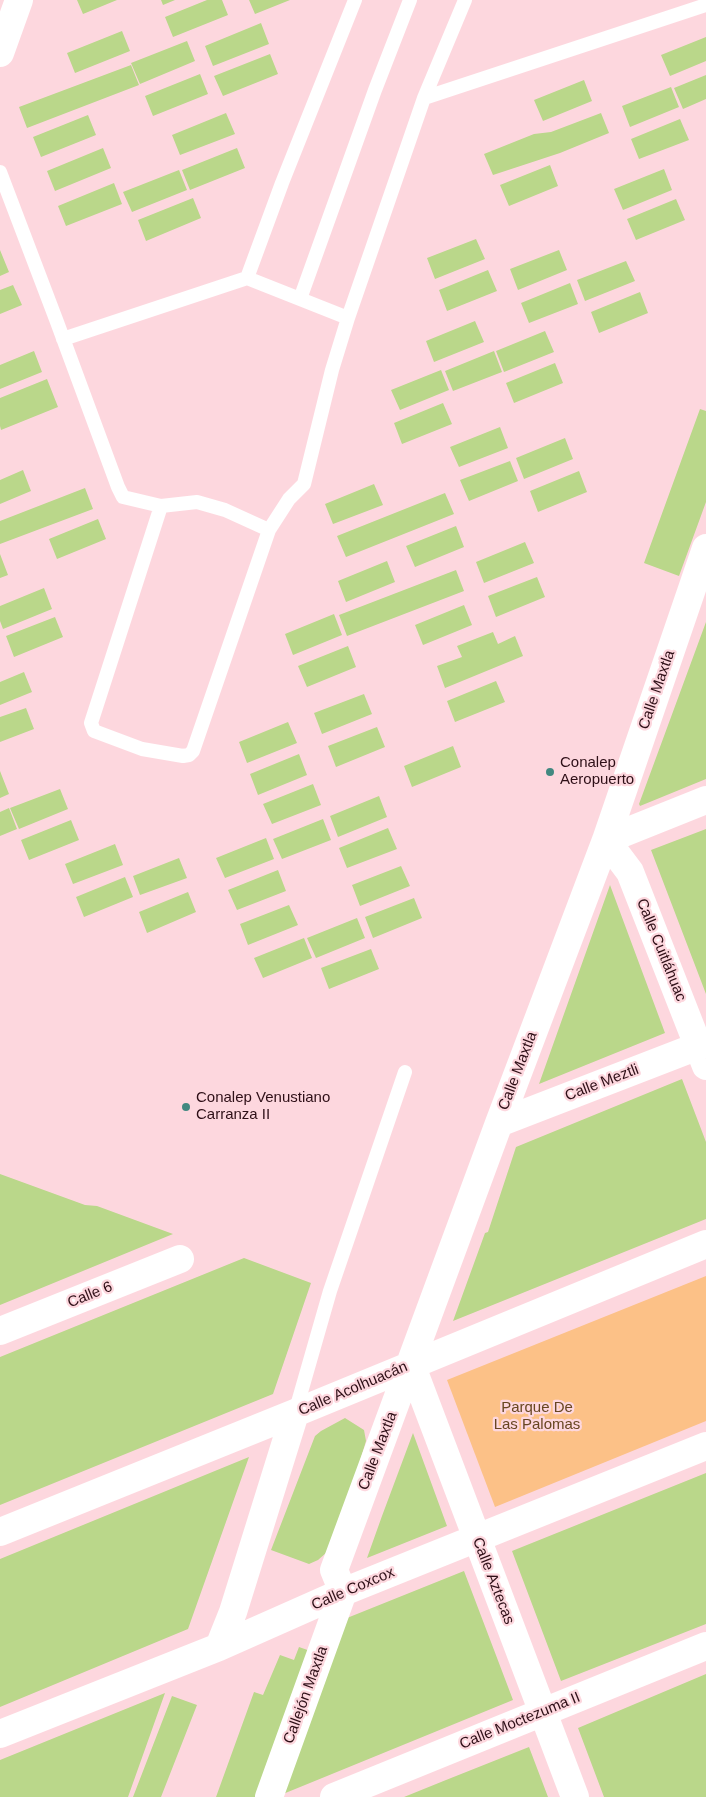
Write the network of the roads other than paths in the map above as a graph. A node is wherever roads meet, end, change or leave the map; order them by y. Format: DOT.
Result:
graph roads {
  1 [pos="19,0"];
  2 [pos="355,0"];
  3 [pos="410,0"];
  4 [pos="465,0"];
  5 [pos="706,6"];
  6 [pos="0,53"];
  7 [pos="424,98"];
  8 [pos="0,172"];
  9 [pos="247,278"];
  10 [pos="300,299"];
  11 [pos="348,318"];
  12 [pos="64,339"];
  13 [pos="161,506"];
  14 [pos="269,530"];
  15 [pos="705,554"];
  16 [pos="706,800"];
  17 [pos="606,840"];
  18 [pos="704,1052"];
  19 [pos="405,1072"];
  20 [pos="499,1123"];
  21 [pos="706,1244"];
  22 [pos="180,1259"];
  23 [pos="0,1332"];
  24 [pos="411,1364"];
  25 [pos="295,1413"];
  26 [pos="706,1446"];
  27 [pos="0,1532"];
  28 [pos="477,1537"];
  29 [pos="342,1592"];
  30 [pos="706,1646"];
  31 [pos="219,1647"];
  32 [pos="543,1712"];
  33 [pos="0,1734"];
  34 [pos="269,1797"];
  35 [pos="334,1797"];
  36 [pos="575,1797"];
  1 -- 6 [label="street"];
  2 -- 9 [label="lane"];
  3 -- 10 [label="lane"];
  4 -- 7 [label="lane"];
  5 -- 7 [label="lane"];
  7 -- 11 [label="lane"];
  8 -- 12 [label="lane"];
  9 -- 10 [label="lane"];
  9 -- 12 [label="lane"];
  10 -- 11 [label="lane"];
  11 -- 14 [label="lane"];
  12 -- 13 [label="lane"];
  13 -- 14 [label="lane"];
  13 -- 14 [label="lane"];
  15 -- 17 [label="street, Calle Maxtla"];
  16 -- 17 [label="street"];
  17 -- 18 [label="street, Calle Cuitláhuac"];
  17 -- 20 [label="street, Calle Maxtla"];
  18 -- 20 [label="street, Calle Meztli"];
  19 -- 25 [label="lane"];
  20 -- 24 [label="street, Calle Maxtla"];
  21 -- 24 [label="street, Calle Acolhuacán"];
  22 -- 23 [label="street, Calle 6"];
  24 -- 25 [label="street, Calle Acolhuacán"];
  24 -- 28 [label="street, Calle Aztecas"];
  24 -- 29 [label="street, Calle Maxtla"];
  25 -- 27 [label="street, Calle Acolhuacán"];
  25 -- 31 [label="street"];
  26 -- 28 [label="street, Calle Coxcox"];
  28 -- 29 [label="street, Calle Coxcox"];
  28 -- 32 [label="street, Calle Aztecas"];
  29 -- 31 [label="street, Calle Coxcox"];
  29 -- 34 [label="street, Callejón Maxtla"];
  30 -- 32 [label="street, Calle Moctezuma II"];
  31 -- 33 [label="street, Calle Coxcox"];
  32 -- 35 [label="street, Calle Moctezuma II"];
  32 -- 36 [label="street, Calle Aztecas"];
}
